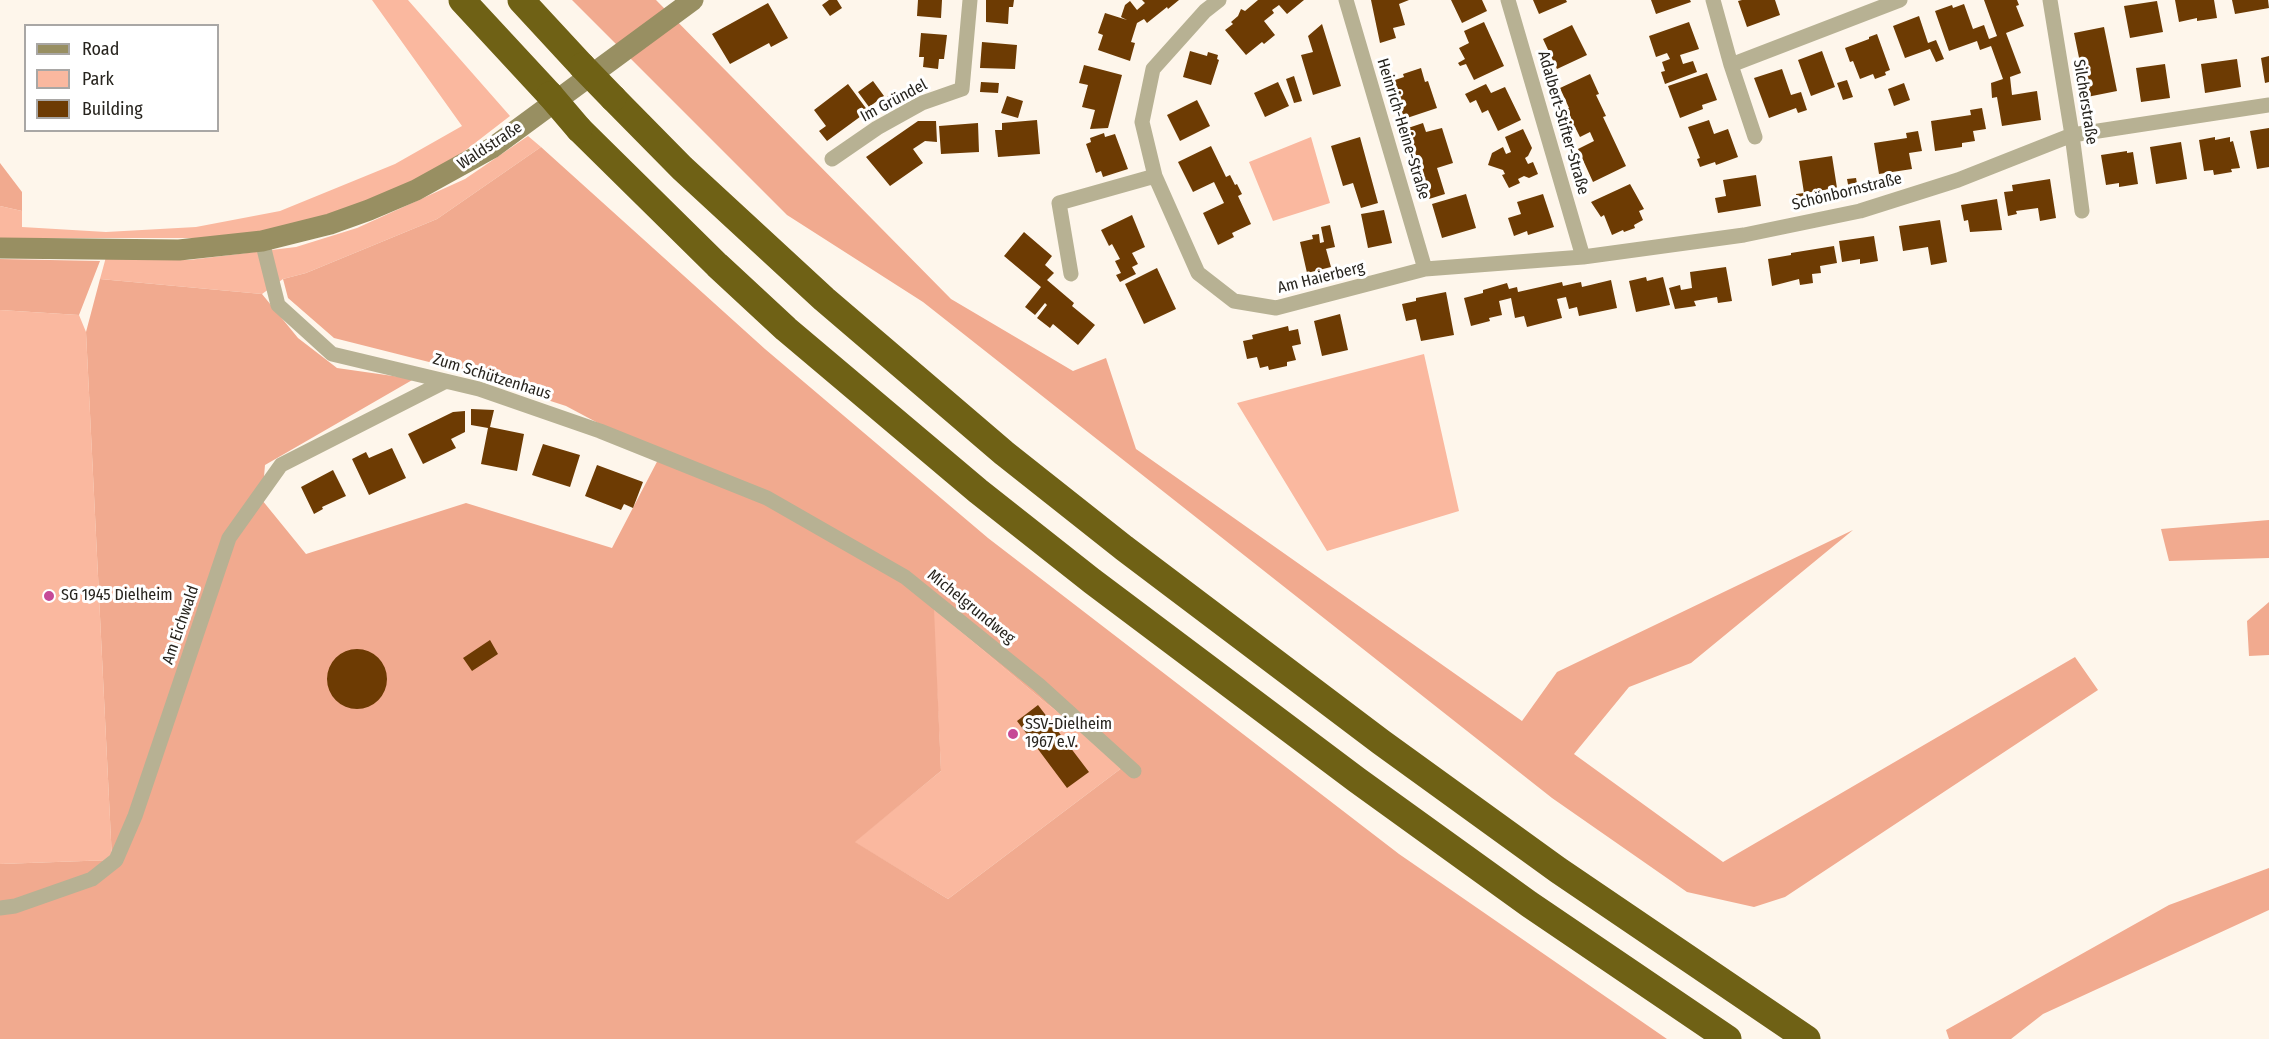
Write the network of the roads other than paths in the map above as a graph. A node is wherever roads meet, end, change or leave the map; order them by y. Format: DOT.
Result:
graph roads {
  1 [pos="462,0"];
  2 [pos="521,0"];
  3 [pos="693,0"];
  4 [pos="970,0"];
  5 [pos="1219,0"];
  6 [pos="1346,0"];
  7 [pos="1508,0"];
  8 [pos="1713,0"];
  9 [pos="1900,0"];
  10 [pos="2050,0"];
  11 [pos="1731,65"];
  12 [pos="2269,105"];
  13 [pos="2072,135"];
  14 [pos="1755,137"];
  15 [pos="832,159"];
  16 [pos="1155,176"];
  17 [pos="2082,211"];
  18 [pos="261,241"];
  19 [pos="0,248"];
  20 [pos="1583,256"];
  21 [pos="1425,269"];
  22 [pos="1071,274"];
  23 [pos="444,382"];
  24 [pos="766,498"];
  25 [pos="1134,771"];
  26 [pos="0,908"];
  27 [pos="1728,1039"];
  28 [pos="1808,1039"];
  1 -- 27 [label="highway, bridge"];
  2 -- 28 [label="highway, bridge"];
  3 -- 18 [label="street, Waldstraße"];
  4 -- 15 [label="street, Im Gründel"];
  5 -- 16 [label="street, Am Haierberg"];
  6 -- 21 [label="street, Heinrich-Heine-Straße"];
  7 -- 20 [label="street, Adalbert-Stifter-Straße"];
  8 -- 11 [label="street"];
  9 -- 11 [label="street"];
  10 -- 13 [label="street, Silcherstraße"];
  11 -- 14 [label="street"];
  12 -- 13 [label="street, Schönbornstraße"];
  13 -- 17 [label="street, Silcherstraße"];
  13 -- 20 [label="street, Schönbornstraße"];
  16 -- 21 [label="street, Am Haierberg"];
  16 -- 22 [label="street"];
  18 -- 19 [label="street, Waldstraße"];
  18 -- 23 [label="street, Zum Schützenhaus"];
  20 -- 21 [label="street, Schönbornstraße"];
  23 -- 24 [label="street, Zum Schützenhaus"];
  23 -- 26 [label="street, Am Eichwald"];
  24 -- 25 [label="street, Michelgrundweg"];
}
